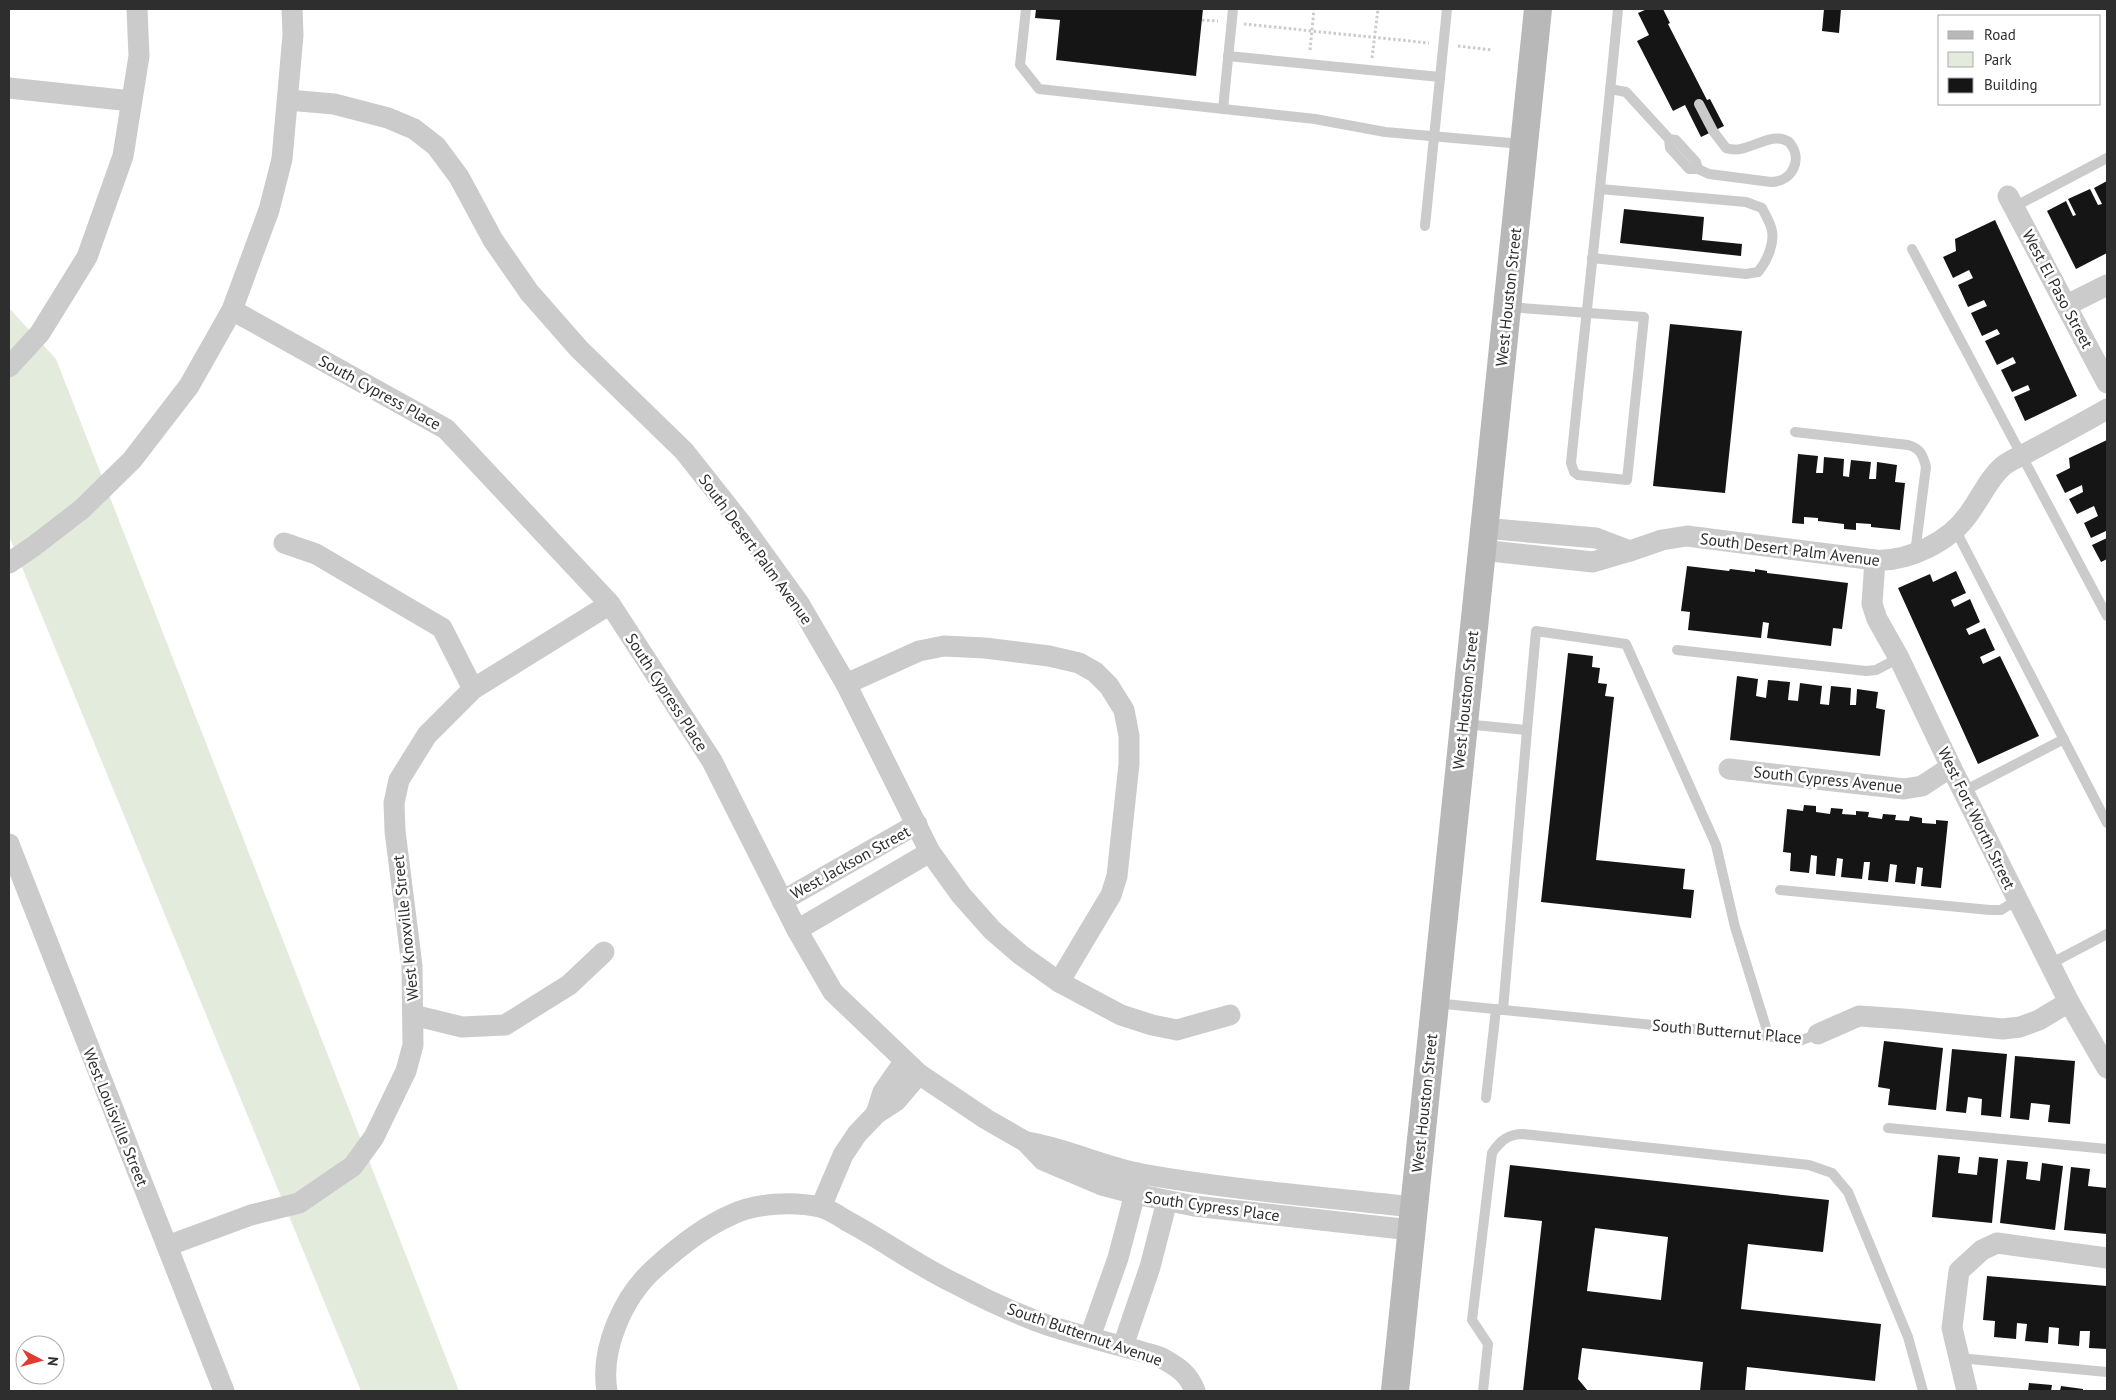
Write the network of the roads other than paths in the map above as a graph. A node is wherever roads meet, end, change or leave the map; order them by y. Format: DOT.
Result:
graph roads {
  1 [pos="137,9"];
  2 [pos="292,9"];
  3 [pos="1026,9"];
  4 [pos="1233,9"];
  5 [pos="1447,9"];
  6 [pos="1538,9"];
  7 [pos="1618,9"];
  8 [pos="1228,56"];
  9 [pos="1440,77"];
  10 [pos="9,88"];
  11 [pos="1610,88"];
  12 [pos="132,101"];
  13 [pos="1699,104"];
  14 [pos="288,106"];
  15 [pos="1223,109"];
  16 [pos="1434,136"];
  17 [pos="1524,144"];
  18 [pos="2107,158"];
  19 [pos="1600,188"];
  20 [pos="2011,202"];
  21 [pos="1425,226"];
  22 [pos="1912,249"];
  23 [pos="1592,258"];
  24 [pos="2107,285"];
  25 [pos="2067,305"];
  26 [pos="1507,307"];
  27 [pos="232,310"];
  28 [pos="1586,312"];
  29 [pos="9,367"];
  30 [pos="2107,383"];
  31 [pos="2107,409"];
  32 [pos="1795,432"];
  33 [pos="2022,456"];
  34 [pos="1956,529"];
  35 [pos="1581,537"];
  36 [pos="1482,539"];
  37 [pos="284,543"];
  38 [pos="1630,551"];
  39 [pos="1915,553"];
  40 [pos="1875,560"];
  41 [pos="1578,561"];
  42 [pos="9,563"];
  43 [pos="610,604"];
  44 [pos="2107,616"];
  45 [pos="1677,650"];
  46 [pos="1899,658"];
  47 [pos="846,684"];
  48 [pos="474,689"];
  49 [pos="1463,724"];
  50 [pos="1527,730"];
  51 [pos="2064,739"];
  52 [pos="1951,767"];
  53 [pos="1730,769"];
  54 [pos="1964,791"];
  55 [pos="2107,823"];
  56 [pos="917,824"];
  57 [pos="9,844"];
  58 [pos="930,852"];
  59 [pos="1780,890"];
  60 [pos="782,900"];
  61 [pos="2017,900"];
  62 [pos="797,930"];
  63 [pos="2107,934"];
  64 [pos="604,952"];
  65 [pos="2050,964"];
  66 [pos="1059,982"];
  67 [pos="2069,1002"];
  68 [pos="1434,1003"];
  69 [pos="1499,1009"];
  70 [pos="413,1015"];
  71 [pos="1230,1015"];
  72 [pos="1818,1034"];
  73 [pos="1769,1036"];
  74 [pos="912,1068"];
  75 [pos="2107,1068"];
  76 [pos="1486,1098"];
  77 [pos="1888,1128"];
  78 [pos="2107,1149"];
  79 [pos="1138,1184"];
  80 [pos="1167,1201"];
  81 [pos="821,1207"];
  82 [pos="1413,1219"];
  83 [pos="1123,1239"];
  84 [pos="167,1246"];
  85 [pos="1154,1248"];
  86 [pos="2107,1258"];
  87 [pos="1090,1337"];
  88 [pos="1123,1346"];
  89 [pos="1959,1358"];
  90 [pos="2107,1372"];
  91 [pos="1192,1384"];
  92 [pos="224,1391"];
  93 [pos="607,1391"];
  94 [pos="1395,1391"];
  95 [pos="1483,1391"];
  96 [pos="1923,1391"];
  97 [pos="1967,1391"];
  1 -- 12 [label="street"];
  2 -- 14 [label="street"];
  3 -- 15 [label="lane"];
  4 -- 8 [label="lane"];
  5 -- 9 [label="lane"];
  6 -- 17 [label="main road, West Houston Street"];
  7 -- 11 [label="lane"];
  8 -- 9 [label="lane"];
  8 -- 15 [label="lane"];
  9 -- 16 [label="lane"];
  10 -- 12 [label="street"];
  11 -- 13 [label="lane"];
  11 -- 19 [label="lane"];
  12 -- 29 [label="street"];
  14 -- 27 [label="street"];
  14 -- 47 [label="street, South Desert Palm Avenue"];
  15 -- 16 [label="lane"];
  16 -- 17 [label="lane"];
  16 -- 21 [label="lane"];
  17 -- 26 [label="main road, West Houston Street"];
  18 -- 20 [label="lane"];
  19 -- 23 [label="lane"];
  19 -- 23 [label="lane"];
  20 -- 25 [label="street, West El Paso Street"];
  22 -- 33 [label="lane"];
  23 -- 28 [label="lane"];
  24 -- 25 [label="street"];
  25 -- 30 [label="street, West El Paso Street"];
  26 -- 28 [label="lane"];
  26 -- 36 [label="main road, West Houston Street"];
  27 -- 42 [label="street"];
  27 -- 43 [label="street, South Cypress Place"];
  28 -- 28 [label="lane"];
  31 -- 33 [label="street, South Desert Palm Avenue"];
  32 -- 39 [label="lane"];
  33 -- 34 [label="street, South Desert Palm Avenue"];
  33 -- 44 [label="lane"];
  34 -- 39 [label="street, South Desert Palm Avenue"];
  34 -- 51 [label="lane"];
  35 -- 36 [label="street"];
  35 -- 38 [label="street"];
  35 -- 41 [label="street"];
  36 -- 41 [label="street, South Desert Palm Avenue"];
  36 -- 49 [label="main road, West Houston Street"];
  37 -- 48 [label="street"];
  38 -- 40 [label="street, South Desert Palm Avenue"];
  38 -- 41 [label="street, South Desert Palm Avenue"];
  39 -- 40 [label="street, South Desert Palm Avenue"];
  40 -- 46 [label="street, West Fort Worth Street"];
  43 -- 48 [label="street, West Knoxville Street"];
  43 -- 60 [label="street, South Cypress Place"];
  45 -- 46 [label="lane"];
  46 -- 52 [label="street, West Fort Worth Street"];
  47 -- 56 [label="street, South Desert Palm Avenue"];
  47 -- 66 [label="street"];
  48 -- 70 [label="street, West Knoxville Street"];
  49 -- 50 [label="lane"];
  49 -- 68 [label="main road, West Houston Street"];
  50 -- 69 [label="lane"];
  50 -- 73 [label="lane"];
  51 -- 54 [label="lane"];
  51 -- 55 [label="lane"];
  52 -- 53 [label="street, South Cypress Avenue"];
  52 -- 54 [label="street, West Fort Worth Street"];
  54 -- 61 [label="street, West Fort Worth Street"];
  56 -- 58 [label="street, South Desert Palm Avenue"];
  56 -- 60 [label="street, West Jackson Street"];
  57 -- 84 [label="street, West Louisville Street"];
  58 -- 62 [label="street, West Jackson Street"];
  58 -- 66 [label="street, South Desert Palm Avenue"];
  59 -- 61 [label="lane"];
  60 -- 62 [label="street, South Cypress Place"];
  61 -- 65 [label="street, West Fort Worth Street"];
  62 -- 74 [label="street, South Cypress Place"];
  63 -- 65 [label="lane"];
  64 -- 70 [label="street"];
  65 -- 67 [label="street, West Fort Worth Street"];
  66 -- 71 [label="street, South Desert Palm Avenue"];
  67 -- 72 [label="street, South Butternut Place"];
  67 -- 75 [label="street, West Fort Worth Street"];
  68 -- 69 [label="lane, South Butternut Place"];
  68 -- 82 [label="main road, West Houston Street"];
  69 -- 73 [label="lane, South Butternut Place"];
  69 -- 76 [label="lane"];
  70 -- 84 [label="street, West Knoxville Street"];
  72 -- 73 [label="lane, South Butternut Place"];
  74 -- 79 [label="street, South Cypress Place"];
  74 -- 81 [label="street"];
  77 -- 78 [label="lane"];
  79 -- 80 [label="street, South Cypress Place"];
  79 -- 82 [label="street, South Cypress Place"];
  79 -- 83 [label="street"];
  80 -- 82 [label="street, South Cypress Place"];
  80 -- 85 [label="street"];
  81 -- 87 [label="street, South Butternut Avenue"];
  81 -- 93 [label="street"];
  82 -- 94 [label="main road, West Houston Street"];
  83 -- 85 [label="street"];
  83 -- 87 [label="street"];
  84 -- 92 [label="street, West Louisville Street"];
  85 -- 88 [label="street"];
  86 -- 89 [label="street"];
  87 -- 88 [label="street, South Butternut Avenue"];
  88 -- 91 [label="street, South Butternut Avenue"];
  89 -- 90 [label="lane"];
  89 -- 97 [label="street"];
  95 -- 96 [label="lane"];
}
